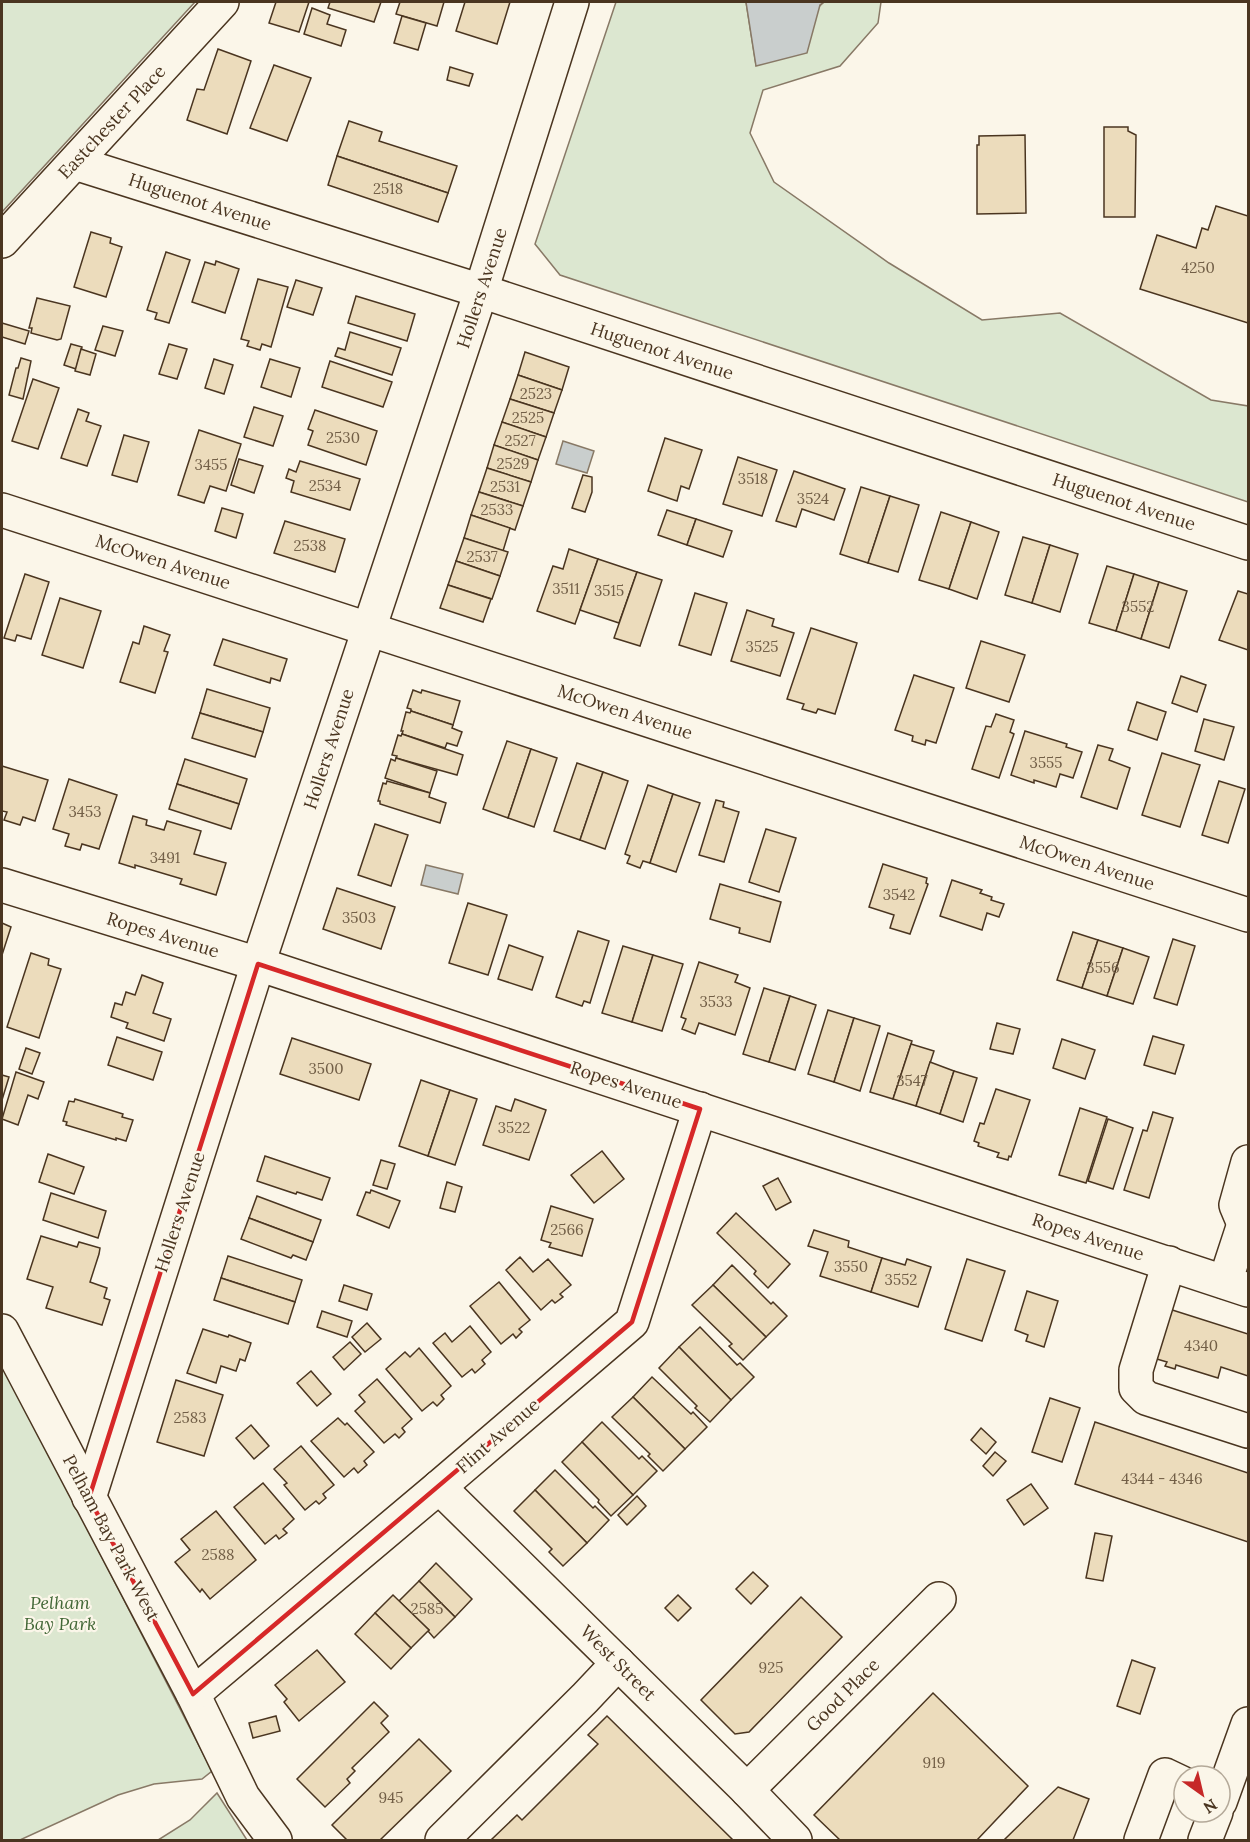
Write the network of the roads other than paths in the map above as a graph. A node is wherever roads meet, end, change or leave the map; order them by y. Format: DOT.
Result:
graph roads {
  1 [pos="222,2"];
  2 [pos="572,2"];
  3 [pos="75,163"];
  4 [pos="2,241"];
  5 [pos="481,291"];
  6 [pos="2,510"];
  7 [pos="1248,543"];
  8 [pos="369,628"];
  9 [pos="2,885"];
  10 [pos="1248,915"];
  11 [pos="258,964"];
  12 [pos="700,1109"];
  13 [pos="1248,1162"];
  14 [pos="1246,1223"];
  15 [pos="1169,1263"];
  16 [pos="1237,1286"];
  17 [pos="2,1331"];
  18 [pos="1248,1431"];
  19 [pos="439,1487"];
  20 [pos="89,1498"];
  21 [pos="939,1599"];
  22 [pos="618,1663"];
  23 [pos="193,1694"];
  24 [pos="1248,1724"];
  25 [pos="1232,1768"];
  26 [pos="1172,1778"];
  27 [pos="747,1790"];
  28 [pos="1211,1824"];
  29 [pos="275,1840"];
  30 [pos="442,1840"];
  31 [pos="795,1840"];
  32 [pos="1140,1840"];
  33 [pos="1205,1840"];
  1 -- 3 [label="street, Eastchester Place"];
  2 -- 5 [label="street, Hollers Avenue"];
  3 -- 4 [label="street, Eastchester Place"];
  3 -- 5 [label="street, Huguenot Avenue"];
  5 -- 7 [label="street, Huguenot Avenue"];
  5 -- 8 [label="street, Hollers Avenue"];
  6 -- 8 [label="street, McOwen Avenue"];
  8 -- 10 [label="street, McOwen Avenue"];
  8 -- 11 [label="street, Hollers Avenue"];
  9 -- 11 [label="street, Ropes Avenue"];
  11 -- 12 [label="street, Ropes Avenue"];
  11 -- 20 [label="street, Hollers Avenue"];
  12 -- 15 [label="street, Ropes Avenue"];
  12 -- 19 [label="street, Flint Avenue"];
  13 -- 14 [label="street"];
  14 -- 16 [label="street"];
  15 -- 16 [label="street, Ropes Avenue"];
  15 -- 18 [label="street"];
  17 -- 20 [label="street, Pelham Bay Park West"];
  19 -- 22 [label="street, West Street"];
  19 -- 23 [label="street, Flint Avenue"];
  20 -- 23 [label="street, Pelham Bay Park West"];
  21 -- 27 [label="street, Good Place"];
  22 -- 27 [label="street, West Street"];
  22 -- 30 [label="street"];
  23 -- 29 [label="street, Pelham Bay Park West"];
  24 -- 25 [label="street"];
  26 -- 32 [label="street"];
  27 -- 31 [label="street, West Street"];
  28 -- 33 [label="street"];
}
